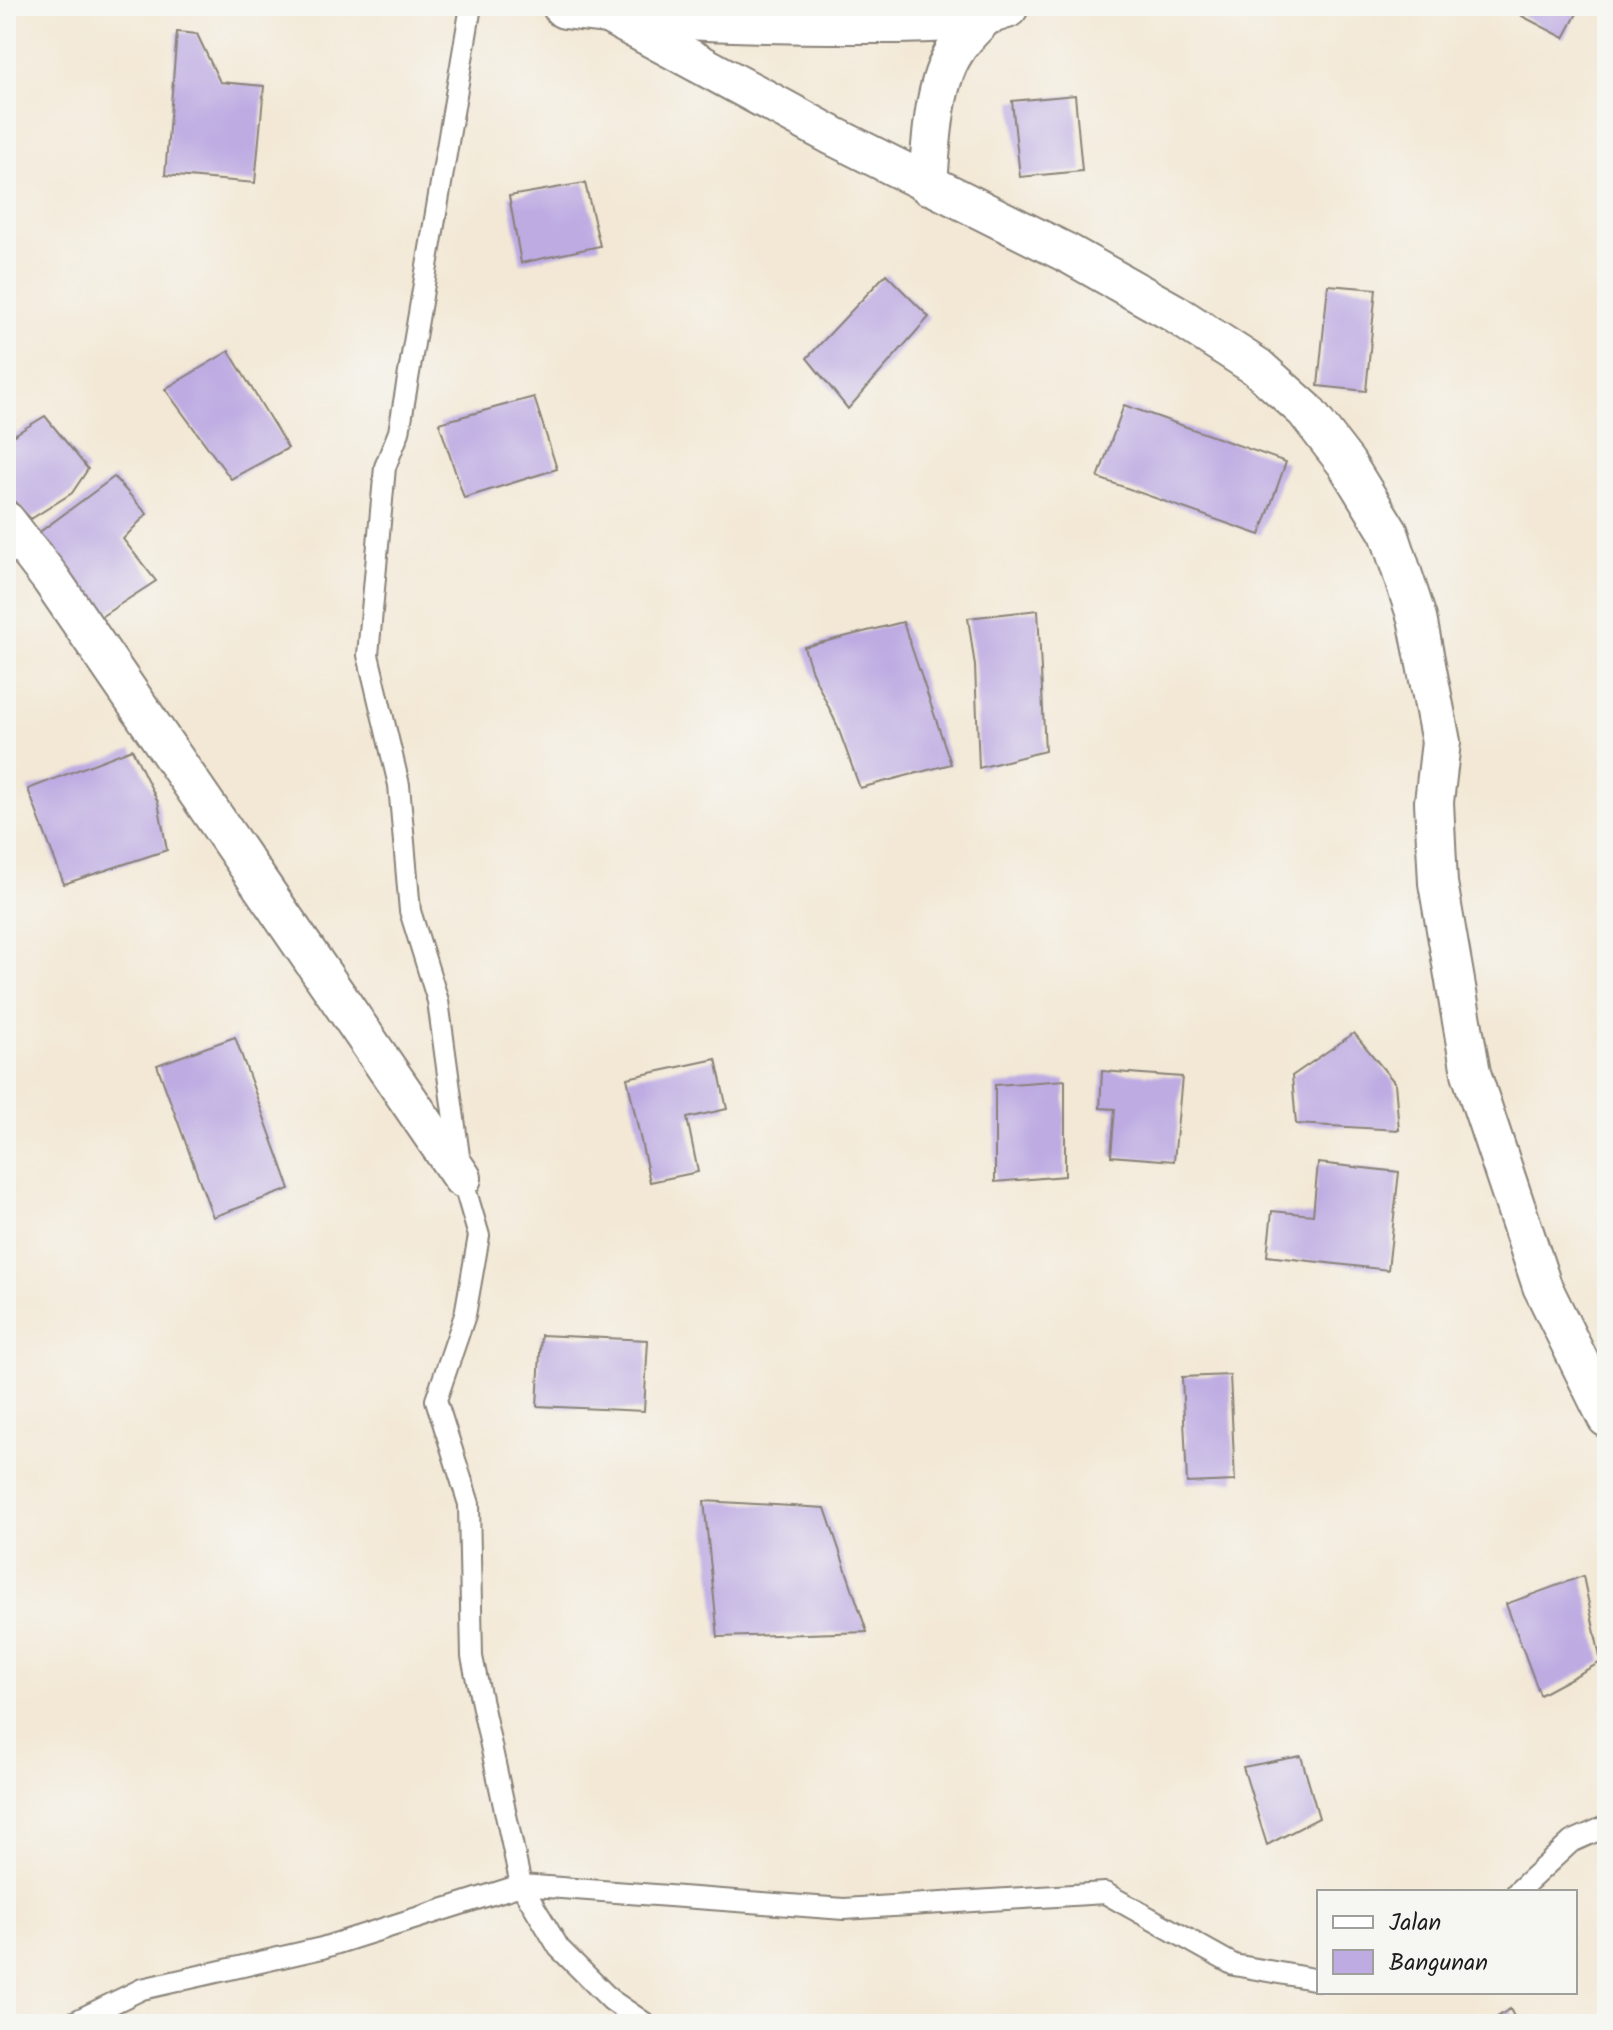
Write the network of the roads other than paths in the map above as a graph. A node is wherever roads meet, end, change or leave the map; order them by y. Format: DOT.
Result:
graph roads {
  1 [pos="471,6"];
  2 [pos="591,8"];
  3 [pos="997,9"];
  4 [pos="928,185"];
  5 [pos="6,521"];
  6 [pos="462,1178"];
  7 [pos="1607,1418"];
  8 [pos="1607,1826"];
  9 [pos="521,1885"];
  10 [pos="1519,1890"];
  11 [pos="1317,1980"];
  12 [pos="70,2024"];
  13 [pos="646,2024"];
  1 -- 6 [label="lane"];
  2 -- 3 [label="main road"];
  2 -- 4 [label="street"];
  3 -- 4 [label="street"];
  4 -- 7 [label="street"];
  5 -- 6 [label="street"];
  6 -- 9 [label="lane"];
  8 -- 10 [label="lane"];
  9 -- 11 [label="lane"];
  9 -- 12 [label="lane"];
  9 -- 13 [label="lane"];
}
